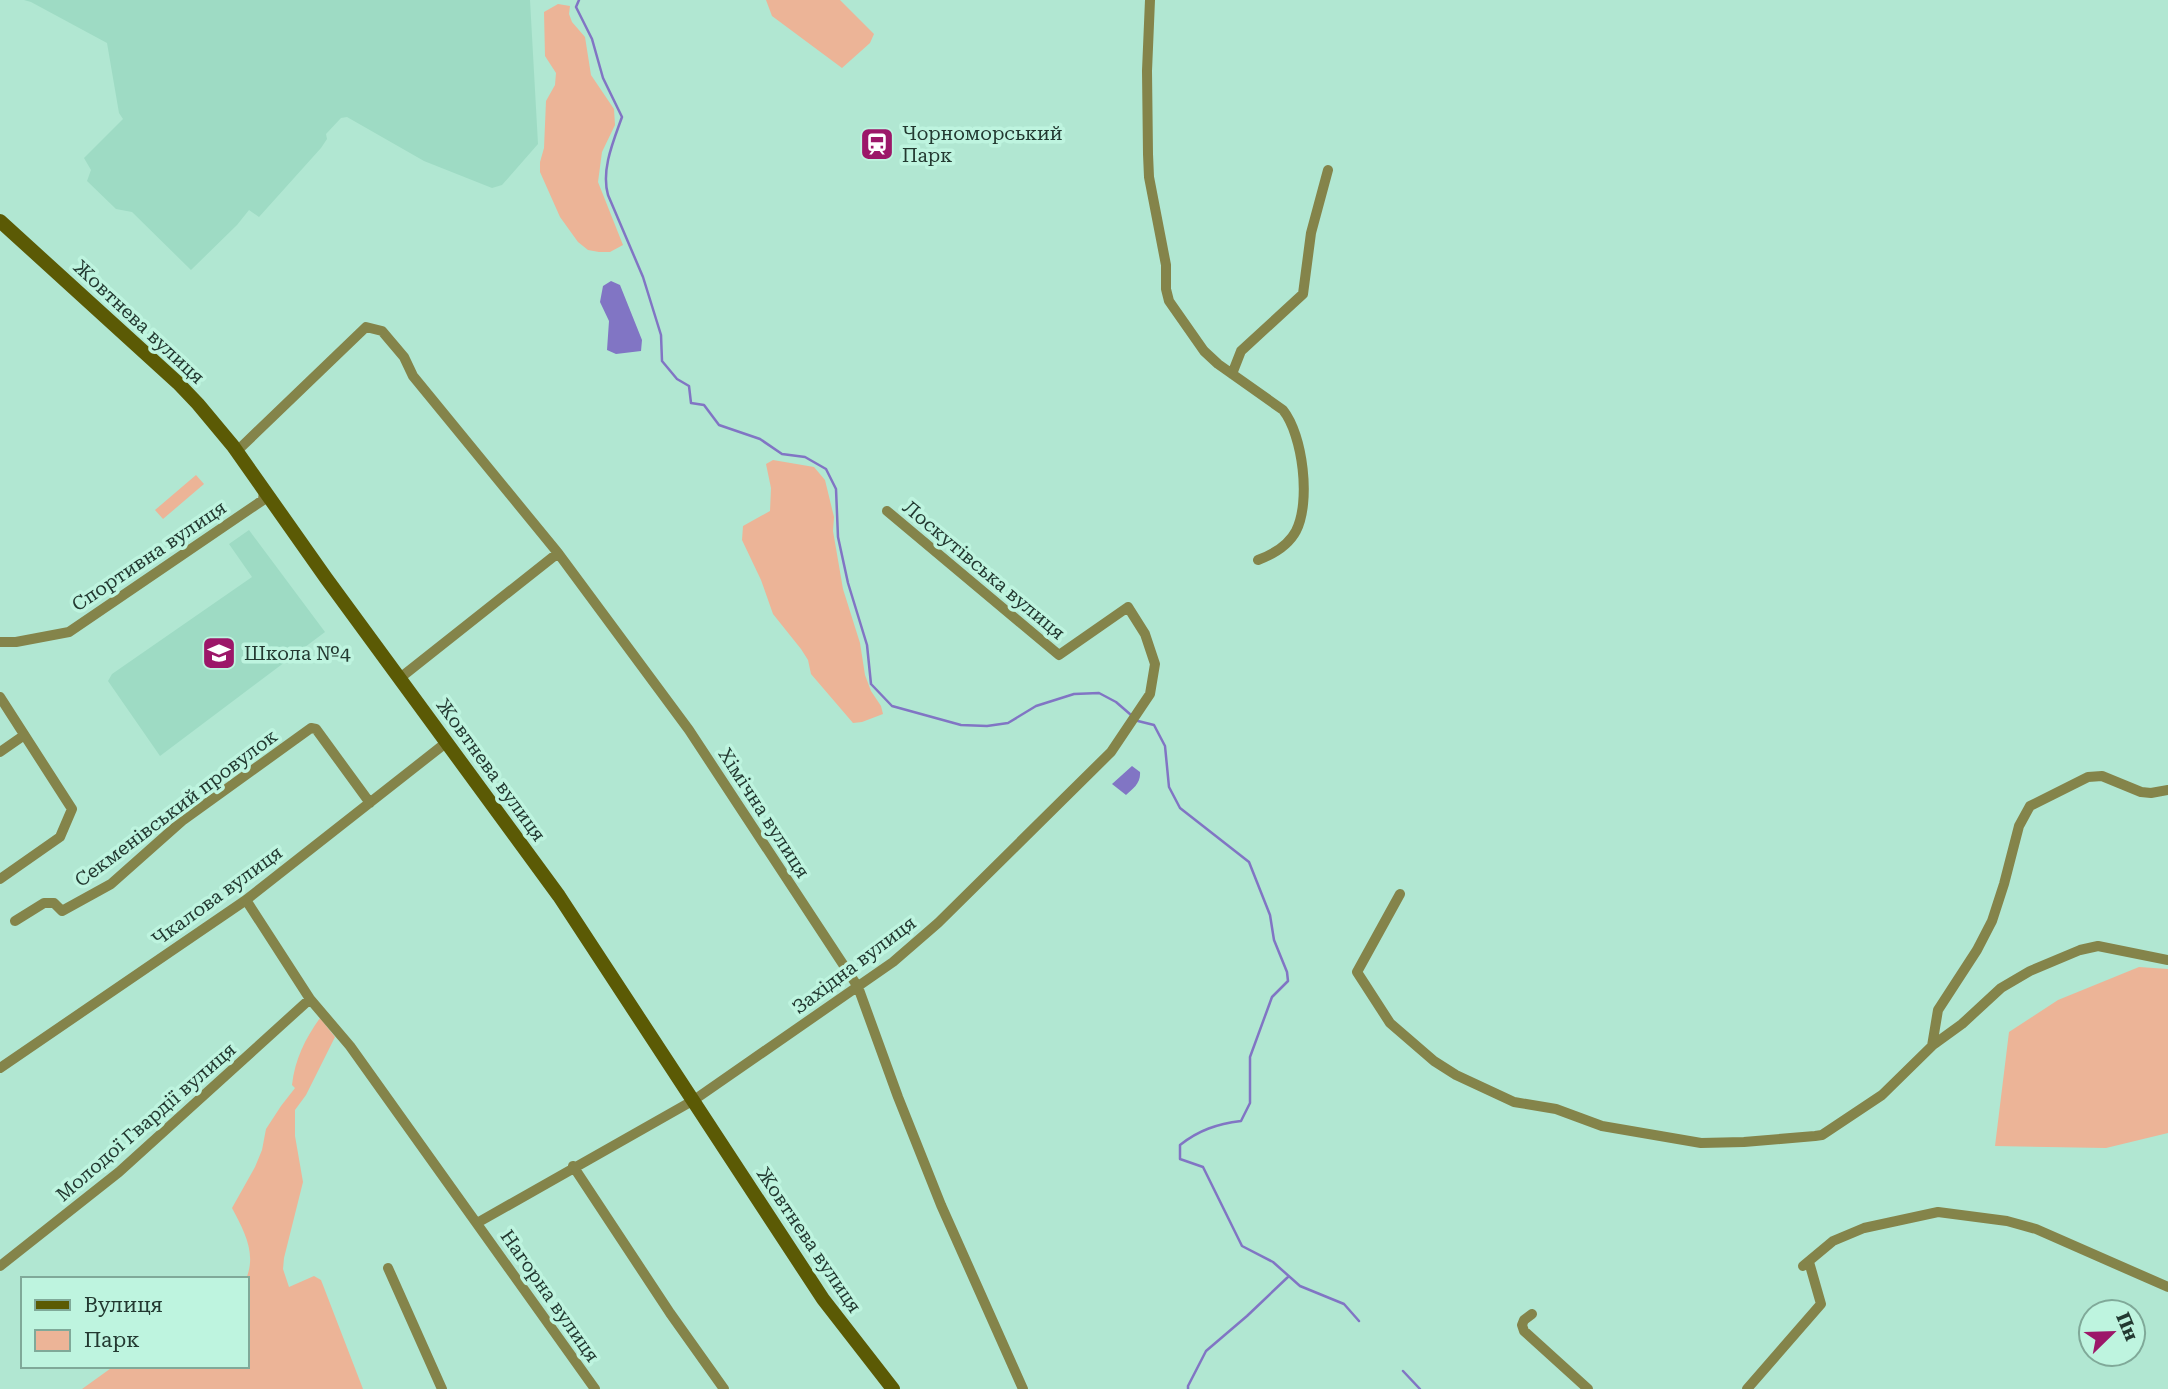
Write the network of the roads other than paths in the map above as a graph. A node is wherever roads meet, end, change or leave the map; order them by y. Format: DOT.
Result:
graph roads {
  1 [pos="1150,0"];
  2 [pos="1328,170"];
  3 [pos="0,221"];
  4 [pos="1232,374"];
  5 [pos="237,452"];
  6 [pos="264,490"];
  7 [pos="887,511"];
  8 [pos="558,553"];
  9 [pos="1258,560"];
  10 [pos="1128,607"];
  11 [pos="0,642"];
  12 [pos="400,678"];
  13 [pos="0,697"];
  14 [pos="23,736"];
  15 [pos="447,742"];
  16 [pos="0,752"];
  17 [pos="2168,790"];
  18 [pos="370,803"];
  19 [pos="0,879"];
  20 [pos="1400,894"];
  21 [pos="246,900"];
  22 [pos="15,921"];
  23 [pos="2168,960"];
  24 [pos="858,987"];
  25 [pos="310,999"];
  26 [pos="1932,1046"];
  27 [pos="0,1068"];
  28 [pos="694,1100"];
  29 [pos="573,1166"];
  30 [pos="477,1223"];
  31 [pos="0,1266"];
  32 [pos="388,1268"];
  33 [pos="2168,1287"];
  34 [pos="1532,1314"];
  35 [pos="442,1389"];
  36 [pos="595,1389"];
  37 [pos="724,1389"];
  38 [pos="893,1389"];
  39 [pos="1023,1389"];
  40 [pos="1588,1389"];
  41 [pos="1747,1389"];
  1 -- 4 [label="street"];
  2 -- 4 [label="street"];
  3 -- 5 [label="main road, Жовтнева вулиця"];
  4 -- 9 [label="street"];
  5 -- 6 [label="main road, Жовтнева вулиця"];
  5 -- 8 [label="street, Хімічна вулиця"];
  6 -- 11 [label="street, Спортивна вулиця"];
  6 -- 12 [label="main road, Жовтнева вулиця"];
  7 -- 10 [label="street, Лоскутівська вулиця"];
  8 -- 12 [label="street"];
  8 -- 24 [label="street, Хімічна вулиця"];
  10 -- 24 [label="street, Західна вулиця"];
  12 -- 15 [label="main road, Жовтнева вулиця"];
  13 -- 14 [label="street"];
  14 -- 16 [label="street"];
  14 -- 19 [label="street"];
  15 -- 18 [label="street, Чкалова вулиця"];
  15 -- 28 [label="main road, Жовтнева вулиця"];
  17 -- 26 [label="street"];
  18 -- 21 [label="street, Чкалова вулиця"];
  18 -- 22 [label="street, Секменівський провулок"];
  20 -- 26 [label="street"];
  21 -- 25 [label="street, Нагорна вулиця"];
  21 -- 27 [label="street, Чкалова вулиця"];
  23 -- 26 [label="street"];
  24 -- 28 [label="street, Західна вулиця"];
  24 -- 39 [label="street, Хімічна вулиця"];
  25 -- 30 [label="street, Нагорна вулиця"];
  25 -- 31 [label="street, Молодої Гвардії вулиця"];
  28 -- 29 [label="street, Західна вулиця"];
  28 -- 38 [label="main road, Жовтнева вулиця"];
  29 -- 30 [label="street, Західна вулиця"];
  29 -- 37 [label="street"];
  30 -- 36 [label="street, Нагорна вулиця"];
  32 -- 35 [label="street"];
  33 -- 41 [label="street"];
  34 -- 40 [label="street"];
}
